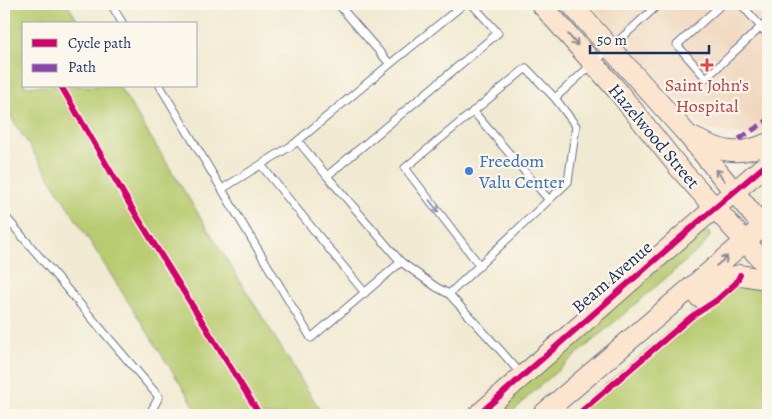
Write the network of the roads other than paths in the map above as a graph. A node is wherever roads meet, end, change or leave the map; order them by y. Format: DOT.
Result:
graph roads {
  1 [pos="111,4"];
  2 [pos="338,4"];
  3 [pos="464,4"];
  4 [pos="472,4"];
  5 [pos="541,4"];
  6 [pos="571,4"];
  7 [pos="659,4"];
  8 [pos="722,4"];
  9 [pos="741,4"];
  10 [pos="122,22"];
  11 [pos="761,27"];
  12 [pos="768,35"];
  13 [pos="610,48"];
  14 [pos="593,62"];
  15 [pos="390,64"];
  16 [pos="161,88"];
  17 [pos="555,98"];
  18 [pos="473,111"];
  19 [pos="686,134"];
  20 [pos="298,141"];
  21 [pos="768,144"];
  22 [pos="768,164"];
  23 [pos="261,165"];
  24 [pos="327,176"];
  25 [pos="222,189"];
  26 [pos="735,193"];
  27 [pos="549,200"];
  28 [pos="716,208"];
  29 [pos="4,215"];
  30 [pos="766,227"];
  31 [pos="745,241"];
  32 [pos="402,262"];
  33 [pos="480,266"];
  34 [pos="768,266"];
  35 [pos="768,281"];
  36 [pos="365,293"];
  37 [pos="449,294"];
  38 [pos="522,377"];
  39 [pos="579,384"];
  40 [pos="149,415"];
  41 [pos="478,415"];
  42 [pos="542,415"];
  1 -- 10 [label="lane"];
  2 -- 15 [label="lane"];
  3 -- 15 [label="lane"];
  4 -- 24 [label="lane"];
  5 -- 14 [label="street, Hazelwood Street, one-way"];
  6 -- 13 [label="street, Hazelwood Street"];
  7 -- 13 [label="lane"];
  8 -- 11 [label="lane"];
  9 -- 11 [label="lane"];
  11 -- 12 [label="lane"];
  13 -- 14 [label="lane"];
  13 -- 19 [label="street, Hazelwood Street"];
  14 -- 17 [label="lane"];
  14 -- 28 [label="street, Hazelwood Street"];
  15 -- 20 [label="lane"];
  16 -- 25 [label="lane"];
  17 -- 18 [label="lane"];
  17 -- 27 [label="lane"];
  18 -- 27 [label="lane"];
  18 -- 33 [label="lane, one-way"];
  19 -- 21 [label="street"];
  26 -- 19 [label="street, Hazelwood Street, one-way"];
  20 -- 23 [label="lane"];
  20 -- 24 [label="lane"];
  22 -- 26 [label="street, Beam Avenue"];
  23 -- 25 [label="lane"];
  23 -- 36 [label="lane"];
  24 -- 32 [label="lane"];
  25 -- 36 [label="lane"];
  26 -- 28 [label="street, Beam Avenue"];
  26 -- 30 [label="street, Hazelwood Street"];
  27 -- 33 [label="lane"];
  28 -- 31 [label="street, Hazelwood Street"];
  28 -- 38 [label="street, Beam Avenue"];
  29 -- 40 [label="lane"];
  30 -- 31 [label="street"];
  31 -- 34 [label="street, Hazelwood Street"];
  39 -- 31 [label="street, one-way"];
  32 -- 36 [label="lane"];
  32 -- 37 [label="lane"];
  33 -- 37 [label="lane"];
  35 -- 39 [label="street"];
  37 -- 38 [label="lane"];
  38 -- 41 [label="street, Beam Avenue"];
  39 -- 42 [label="street"];
}
